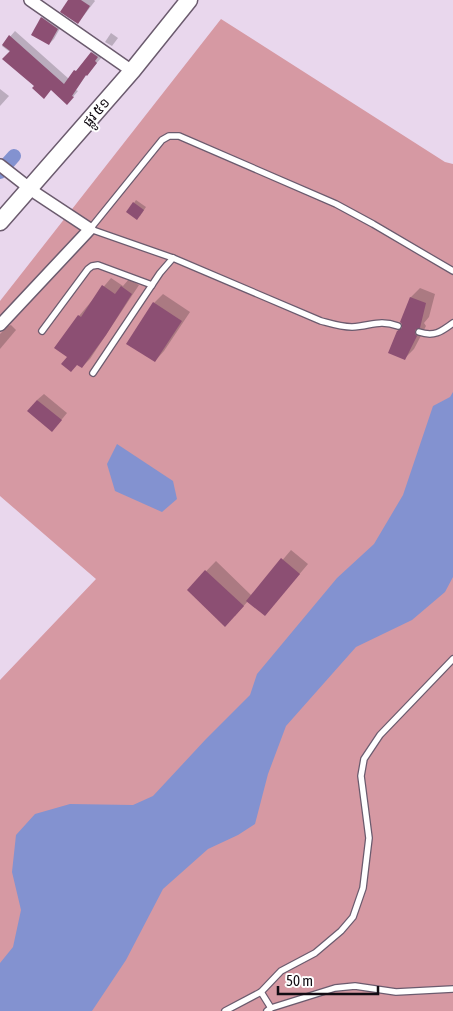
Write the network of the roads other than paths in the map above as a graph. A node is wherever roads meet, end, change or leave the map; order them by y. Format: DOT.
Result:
graph roads {
  1 [pos="30,0"];
  2 [pos="189,0"];
  3 [pos="132,71"];
  4 [pos="0,165"];
  5 [pos="33,191"];
  6 [pos="0,222"];
  7 [pos="90,228"];
  8 [pos="173,258"];
  9 [pos="453,272"];
  10 [pos="152,285"];
  11 [pos="453,323"];
  12 [pos="0,325"];
  13 [pos="398,326"];
  14 [pos="42,332"];
  15 [pos="419,332"];
  16 [pos="93,373"];
  17 [pos="453,659"];
  18 [pos="453,989"];
  19 [pos="261,992"];
  20 [pos="269,1010"];
  21 [pos="225,1011"];
  1 -- 3 [label="street"];
  2 -- 3 [label="main road, ផ្លូវ ៥១"];
  3 -- 5 [label="main road, ផ្លូវ ៥១"];
  4 -- 5 [label="street"];
  5 -- 6 [label="main road, ផ្លូវ ៥១"];
  5 -- 7 [label="street"];
  7 -- 8 [label="lane"];
  7 -- 9 [label="lane"];
  7 -- 12 [label="street"];
  8 -- 10 [label="lane"];
  8 -- 13 [label="lane"];
  10 -- 14 [label="lane"];
  10 -- 16 [label="lane"];
  11 -- 15 [label="lane"];
  17 -- 19 [label="lane"];
  18 -- 20 [label="lane"];
  19 -- 20 [label="lane"];
  19 -- 21 [label="lane"];
}
